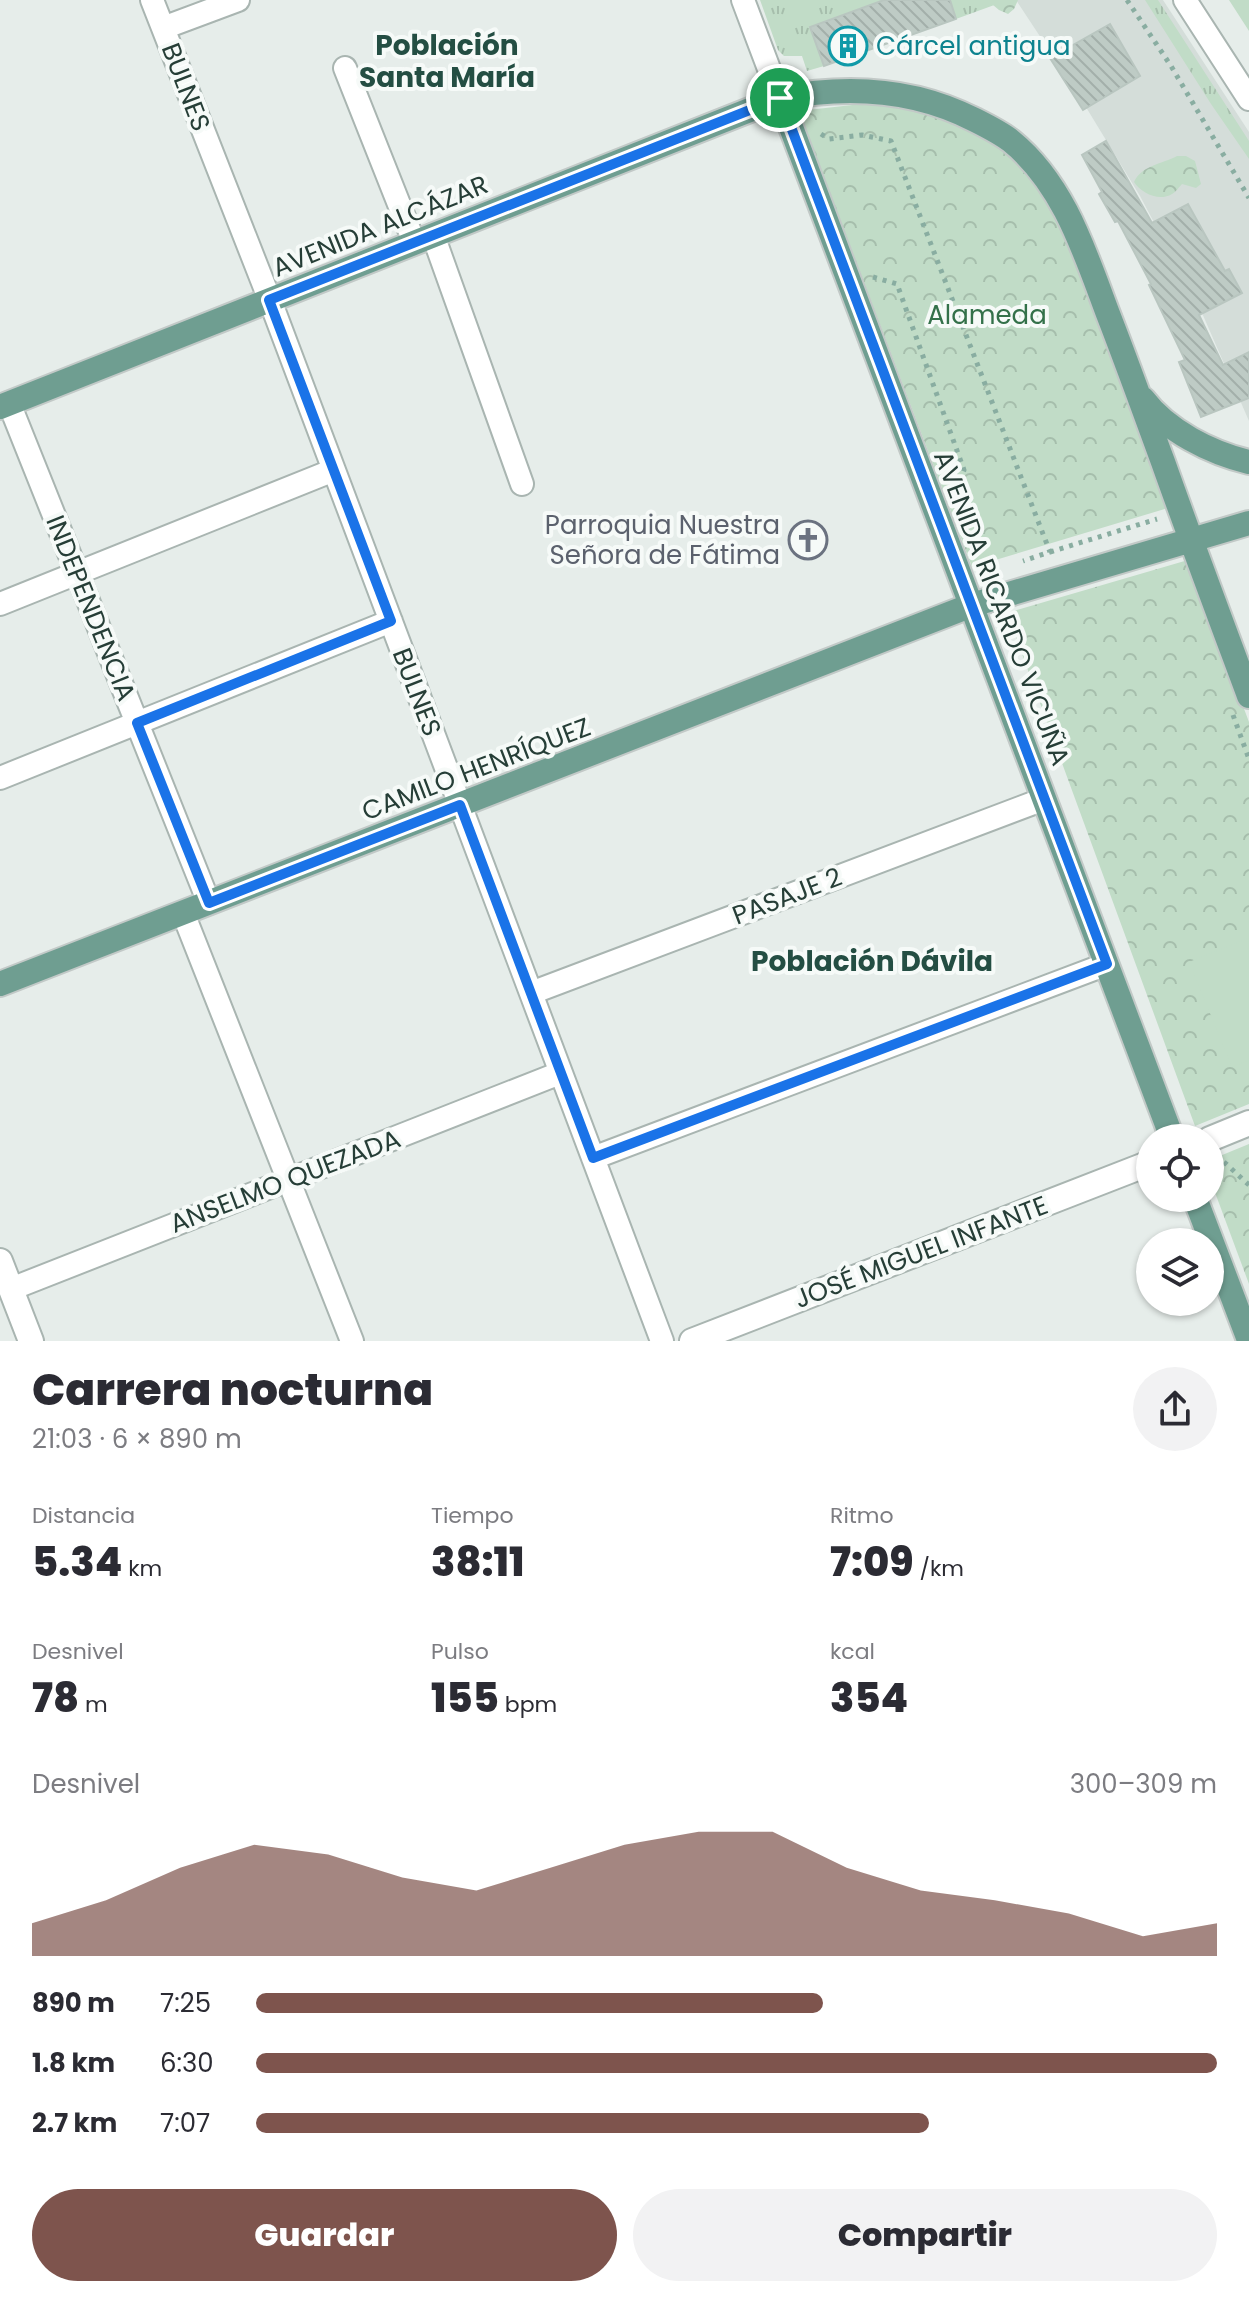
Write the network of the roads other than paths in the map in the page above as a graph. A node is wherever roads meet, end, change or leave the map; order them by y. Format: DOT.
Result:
graph roads {
  1 [pos="152,0"];
  2 [pos="238,0"];
  3 [pos="743,0"];
  4 [pos="1185,0"];
  5 [pos="163,28"];
  6 [pos="345,68"];
  7 [pos="780,98"];
  8 [pos="1249,99"];
  9 [pos="424,239"];
  10 [pos="269,300"];
  11 [pos="1138,391"];
  12 [pos="4,405"];
  13 [pos="1249,462"];
  14 [pos="334,470"];
  15 [pos="522,484"];
  16 [pos="1249,523"];
  17 [pos="1181,544"];
  18 [pos="77,573"];
  19 [pos="0,604"];
  20 [pos="972,605"];
  21 [pos="391,621"];
  22 [pos="1239,700"];
  23 [pos="137,723"];
  24 [pos="0,778"];
  25 [pos="1044,799"];
  26 [pos="460,805"];
  27 [pos="209,903"];
  28 [pos="183,913"];
  29 [pos="1107,964"];
  30 [pos="0,984"];
  31 [pos="531,993"];
  32 [pos="560,1073"];
  33 [pos="1249,1123"];
  34 [pos="1167,1124"];
  35 [pos="1224,1133"];
  36 [pos="593,1158"];
  37 [pos="1136,1168"];
  38 [pos="288,1180"];
  39 [pos="1200,1212"];
  40 [pos="0,1261"];
  41 [pos="11,1289"];
  42 [pos="1249,1340"];
  43 [pos="31,1341"];
  44 [pos="352,1341"];
  45 [pos="662,1341"];
  46 [pos="692,1341"];
  1 -- 5 [label="street, BULNES"];
  2 -- 5 [label="street"];
  3 -- 7 [label="street, AVENIDA RICARDO VICUÑA"];
  4 -- 8 [label="street"];
  5 -- 10 [label="street, BULNES"];
  6 -- 9 [label="street"];
  7 -- 9 [label="main road, AVENIDA ALCÁZAR"];
  7 -- 11 [label="main road"];
  7 -- 20 [label="main road, AVENIDA RICARDO VICUÑA"];
  9 -- 10 [label="main road, AVENIDA ALCÁZAR"];
  9 -- 15 [label="street"];
  10 -- 12 [label="main road, AVENIDA ALCÁZAR"];
  10 -- 14 [label="street, BULNES"];
  11 -- 13 [label="main road"];
  11 -- 17 [label="main road"];
  12 -- 18 [label="street, INDEPENDENCIA"];
  14 -- 18 [label="street"];
  14 -- 21 [label="street, BULNES"];
  16 -- 17 [label="main road, CAMILO HENRÍQUEZ"];
  17 -- 20 [label="main road, CAMILO HENRÍQUEZ"];
  17 -- 22 [label="main road"];
  18 -- 19 [label="street"];
  18 -- 23 [label="street, INDEPENDENCIA"];
  20 -- 25 [label="main road, AVENIDA RICARDO VICUÑA"];
  20 -- 26 [label="main road, CAMILO HENRÍQUEZ"];
  21 -- 23 [label="street"];
  21 -- 26 [label="street, BULNES"];
  23 -- 24 [label="street"];
  23 -- 27 [label="street, INDEPENDENCIA"];
  25 -- 29 [label="main road, AVENIDA RICARDO VICUÑA"];
  25 -- 31 [label="street, PASAJE 2"];
  26 -- 27 [label="main road, CAMILO HENRÍQUEZ"];
  26 -- 31 [label="street, BULNES"];
  27 -- 28 [label="main road, CAMILO HENRÍQUEZ"];
  28 -- 30 [label="main road, CAMILO HENRÍQUEZ"];
  28 -- 38 [label="street"];
  29 -- 34 [label="main road, AVENIDA RICARDO VICUÑA"];
  29 -- 36 [label="street"];
  31 -- 32 [label="street, BULNES"];
  32 -- 36 [label="street, BULNES"];
  32 -- 38 [label="street, ANSELMO QUEZADA"];
  33 -- 35 [label="street"];
  36 -- 45 [label="street, BULNES"];
  37 -- 46 [label="street, JOSÉ MIGUEL INFANTE"];
  38 -- 41 [label="street, ANSELMO QUEZADA"];
  38 -- 44 [label="street"];
  39 -- 42 [label="main road"];
  40 -- 41 [label="street"];
  41 -- 43 [label="street"];
}
